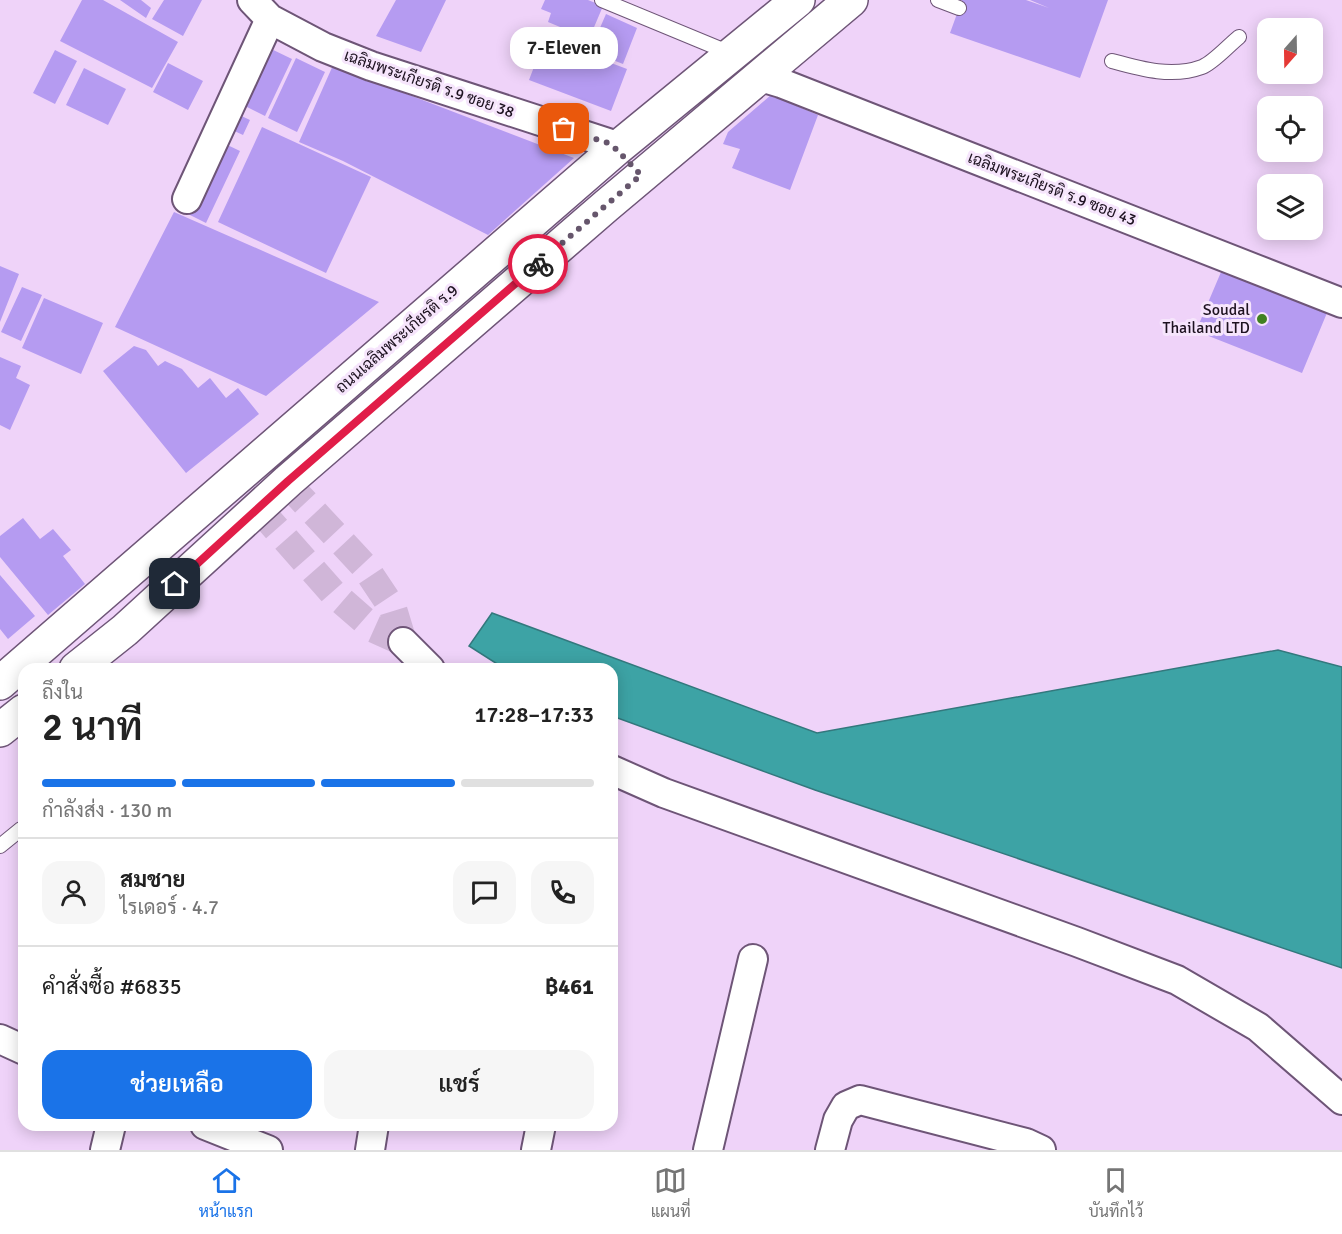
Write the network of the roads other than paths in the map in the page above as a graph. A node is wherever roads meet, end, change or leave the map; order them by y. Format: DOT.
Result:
graph roads {
  1 [pos="602,0"];
  2 [pos="798,0"];
  3 [pos="851,0"];
  4 [pos="938,0"];
  5 [pos="959,8"];
  6 [pos="261,10"];
  7 [pos="1239,37"];
  8 [pos="733,54"];
  9 [pos="1112,61"];
  10 [pos="761,77"];
  11 [pos="616,149"];
  12 [pos="641,175"];
  13 [pos="187,199"];
  14 [pos="1342,303"];
  15 [pos="403,642"];
  16 [pos="23,663"];
  17 [pos="84,663"];
  18 [pos="424,663"];
  19 [pos="18,667"];
  20 [pos="0,683"];
  21 [pos="18,716"];
  22 [pos="0,730"];
  23 [pos="618,773"];
  24 [pos="18,831"];
  25 [pos="0,846"];
  26 [pos="753,959"];
  27 [pos="0,1039"];
  28 [pos="18,1047"];
  29 [pos="1342,1100"];
  30 [pos="110,1131"];
  31 [pos="220,1131"];
  32 [pos="373,1131"];
  33 [pos="540,1131"];
  34 [pos="105,1150"];
  35 [pos="268,1150"];
  36 [pos="370,1150"];
  37 [pos="536,1150"];
  38 [pos="708,1150"];
  39 [pos="830,1150"];
  40 [pos="1041,1150"];
  1 -- 8 [label="lane"];
  2 -- 8 [label="main road, ถนนเฉลิมพระเกียรติ ร.9"];
  3 -- 10 [label="main road"];
  4 -- 5 [label="lane"];
  6 -- 11 [label="street, เฉลิมพระเกียรติ ร.9 ซอย 38"];
  6 -- 13 [label="street"];
  7 -- 9 [label="lane"];
  8 -- 10 [label="main road"];
  8 -- 11 [label="main road, ถนนเฉลิมพระเกียรติ ร.9"];
  10 -- 12 [label="main road"];
  10 -- 14 [label="street, เฉลิมพระเกียรติ ร.9 ซอย 43"];
  11 -- 12 [label="main road"];
  11 -- 16 [label="main road, ถนนเฉลิมพระเกียรติ ร.9"];
  12 -- 17 [label="main road"];
  15 -- 18 [label="street"];
  19 -- 20 [label="main road, ถนนเฉลิมพระเกียรติ ร.9"];
  21 -- 22 [label="main road"];
  23 -- 29 [label="street"];
  24 -- 25 [label="lane"];
  26 -- 38 [label="street"];
  27 -- 28 [label="street"];
  30 -- 34 [label="street"];
  31 -- 35 [label="street"];
  32 -- 36 [label="street"];
  33 -- 37 [label="street"];
  39 -- 40 [label="street"];
}
